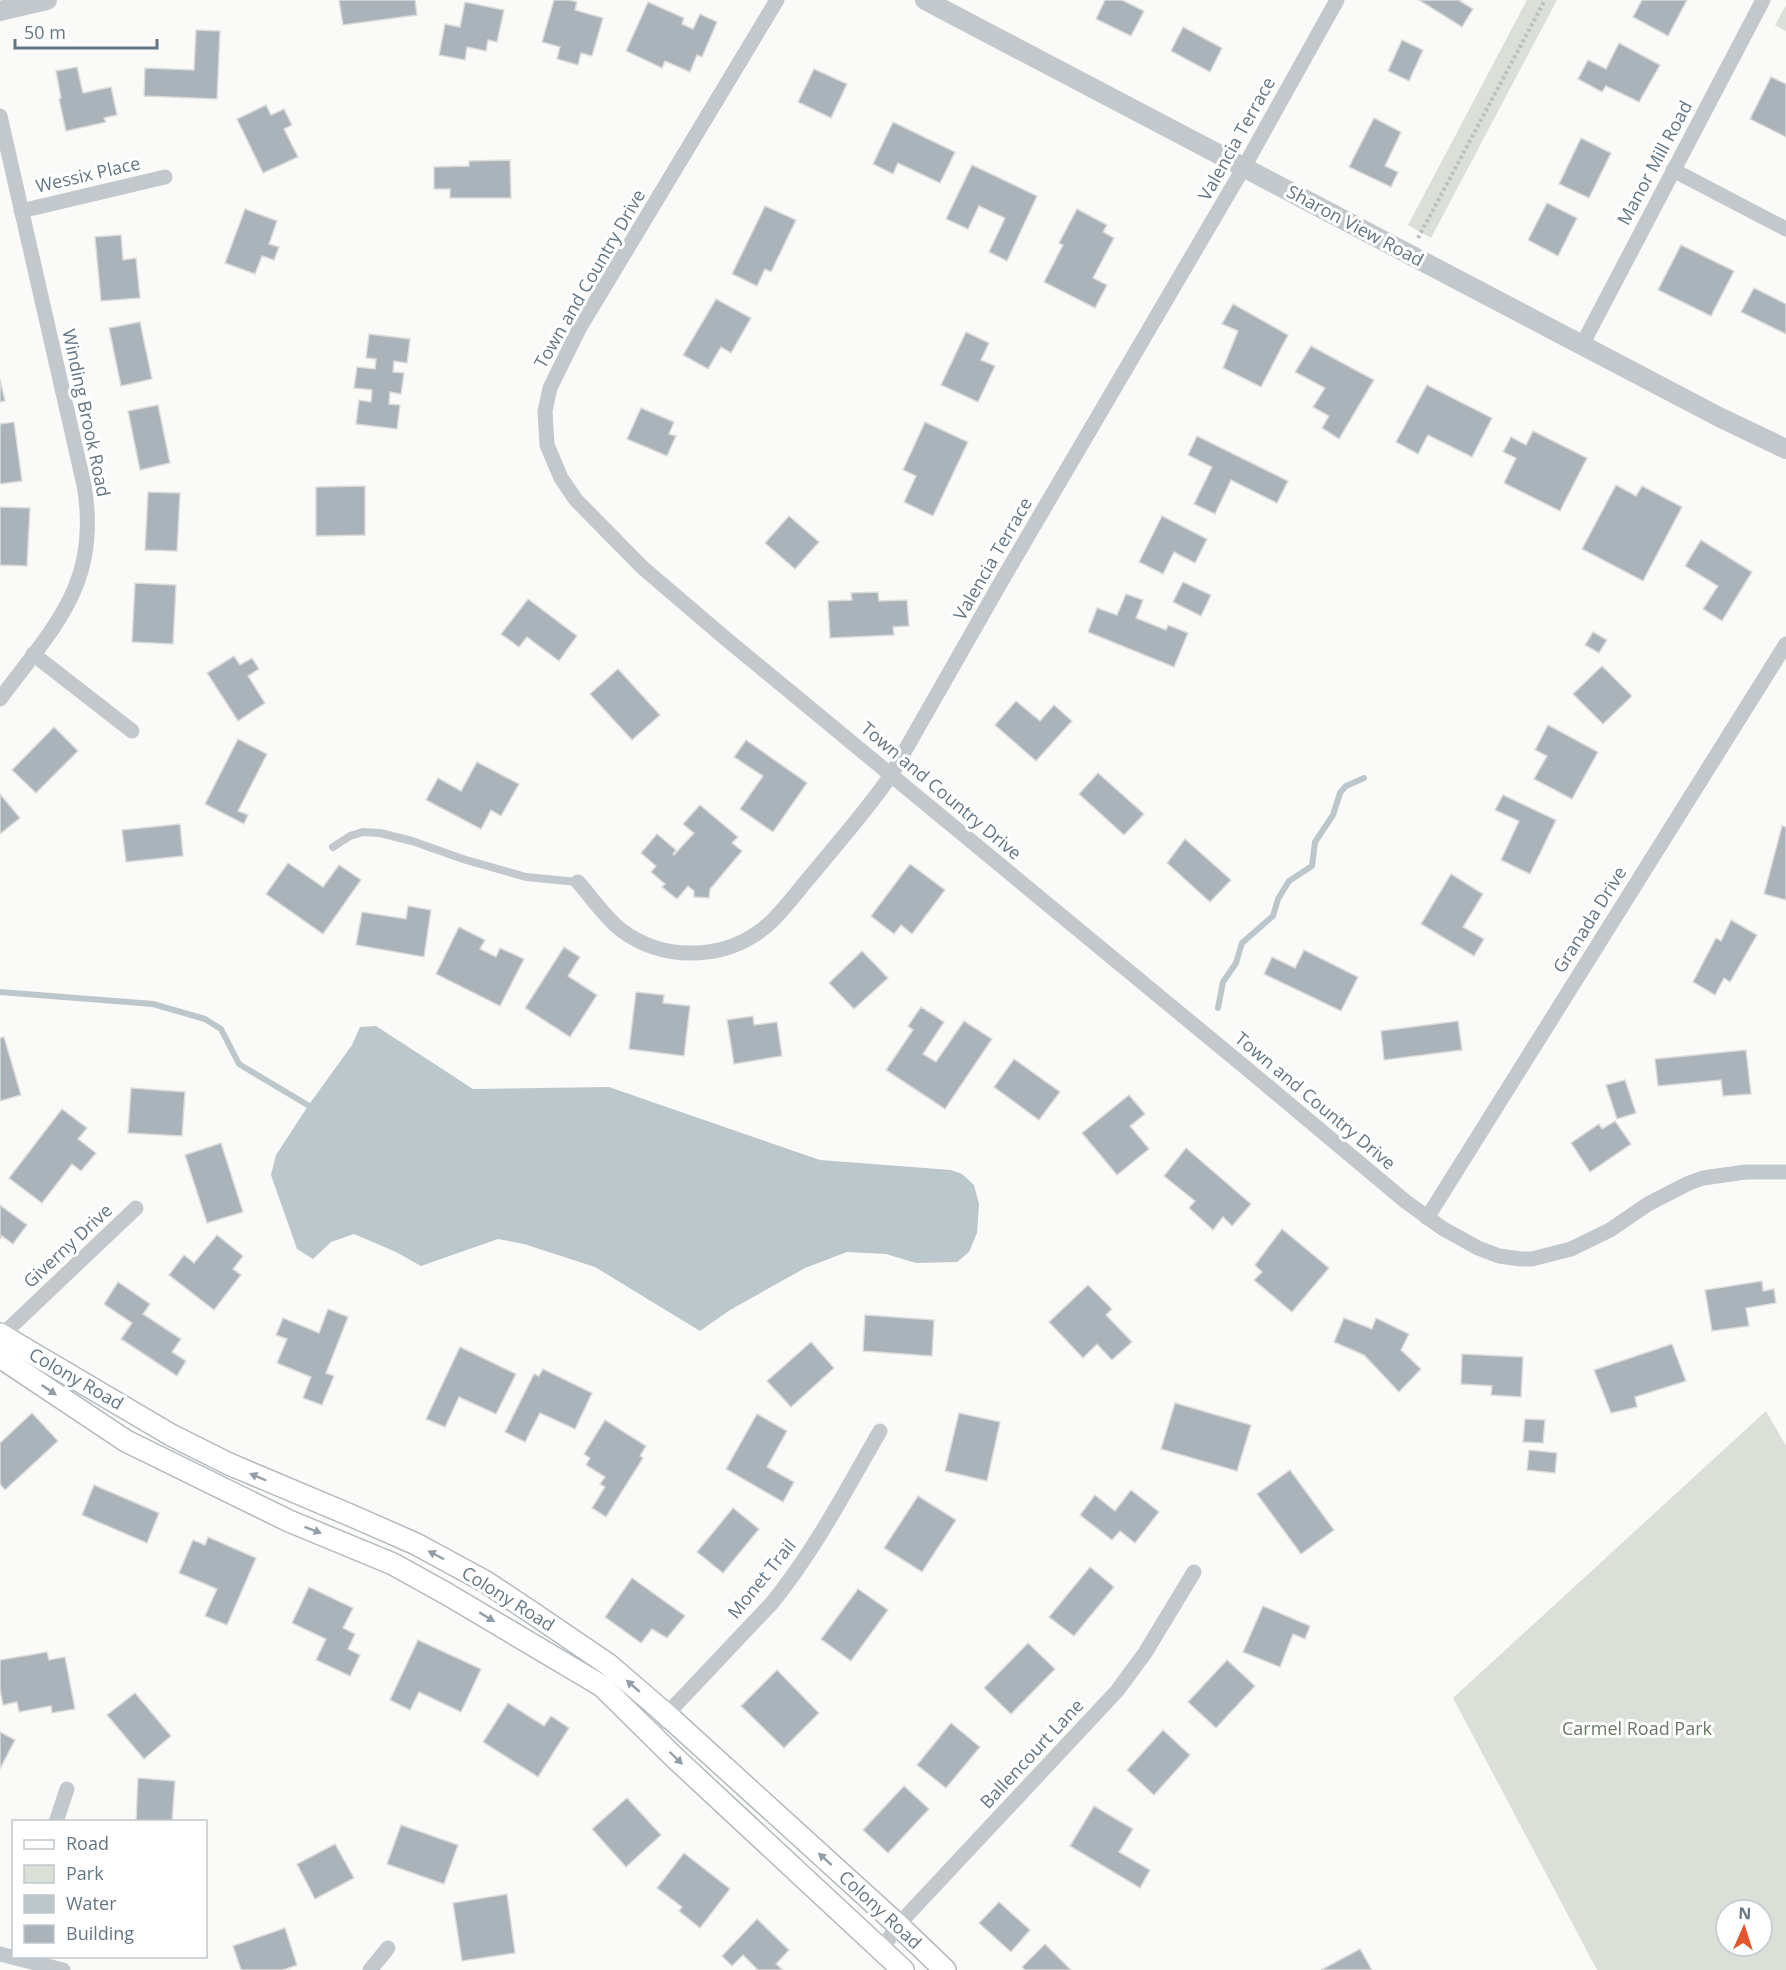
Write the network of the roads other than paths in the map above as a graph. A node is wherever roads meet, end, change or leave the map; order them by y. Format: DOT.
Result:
graph roads {
  1 [pos="47,0"];
  2 [pos="777,0"];
  3 [pos="925,0"];
  4 [pos="1337,0"];
  5 [pos="1763,0"];
  6 [pos="0,11"];
  7 [pos="0,116"];
  8 [pos="1244,168"];
  9 [pos="1673,170"];
  10 [pos="165,177"];
  11 [pos="21,211"];
  12 [pos="1786,229"];
  13 [pos="1581,345"];
  14 [pos="1786,449"];
  15 [pos="1786,644"];
  16 [pos="33,654"];
  17 [pos="0,699"];
  18 [pos="132,731"];
  19 [pos="891,775"];
  20 [pos="333,847"];
  21 [pos="578,882"];
  22 [pos="1786,1172"];
  23 [pos="136,1208"];
  24 [pos="1427,1218"];
  25 [pos="1,1335"];
  26 [pos="0,1357"];
  27 [pos="880,1431"];
  28 [pos="1194,1572"];
  29 [pos="667,1715"];
  30 [pos="650,1732"];
  31 [pos="67,1790"];
  32 [pos="56,1820"];
  33 [pos="898,1925"];
  34 [pos="388,1948"];
  35 [pos="882,1949"];
  36 [pos="26,1958"];
  37 [pos="63,1970"];
  38 [pos="370,1970"];
  39 [pos="903,1970"];
  40 [pos="945,1970"];
  1 -- 6 [label="street"];
  2 -- 19 [label="street, Town and Country Drive"];
  3 -- 8 [label="street, Sharon View Road"];
  4 -- 8 [label="street, Valencia Terrace"];
  5 -- 9 [label="street, Manor Mill Road"];
  7 -- 11 [label="street, Winding Brook Road"];
  8 -- 13 [label="street, Sharon View Road"];
  8 -- 19 [label="street, Valencia Terrace"];
  9 -- 12 [label="street"];
  9 -- 13 [label="street, Manor Mill Road"];
  10 -- 11 [label="street, Wessix Place"];
  11 -- 16 [label="street, Winding Brook Road"];
  13 -- 14 [label="street, Sharon View Road"];
  15 -- 24 [label="street, Granada Drive"];
  16 -- 17 [label="street, Winding Brook Road"];
  16 -- 18 [label="street"];
  19 -- 21 [label="street, Valencia Terrace"];
  19 -- 24 [label="street, Town and Country Drive"];
  20 -- 21 [label="lane"];
  22 -- 24 [label="street, Town and Country Drive"];
  23 -- 25 [label="street, Giverny Drive"];
  29 -- 25 [label="main road, Colony Road, one-way"];
  26 -- 30 [label="main road, Colony Road, one-way"];
  27 -- 29 [label="street, Monet Trail"];
  28 -- 33 [label="street, Ballencourt Lane"];
  29 -- 30 [label="street, Monet Trail"];
  33 -- 29 [label="main road, Colony Road, one-way"];
  30 -- 35 [label="main road, Colony Road, one-way"];
  31 -- 32 [label="street"];
  33 -- 35 [label="street, Ballencourt Lane"];
  33 -- 40 [label="main road, Colony Road"];
  34 -- 38 [label="street"];
  35 -- 39 [label="main road, Colony Road"];
  36 -- 37 [label="street"];
}
